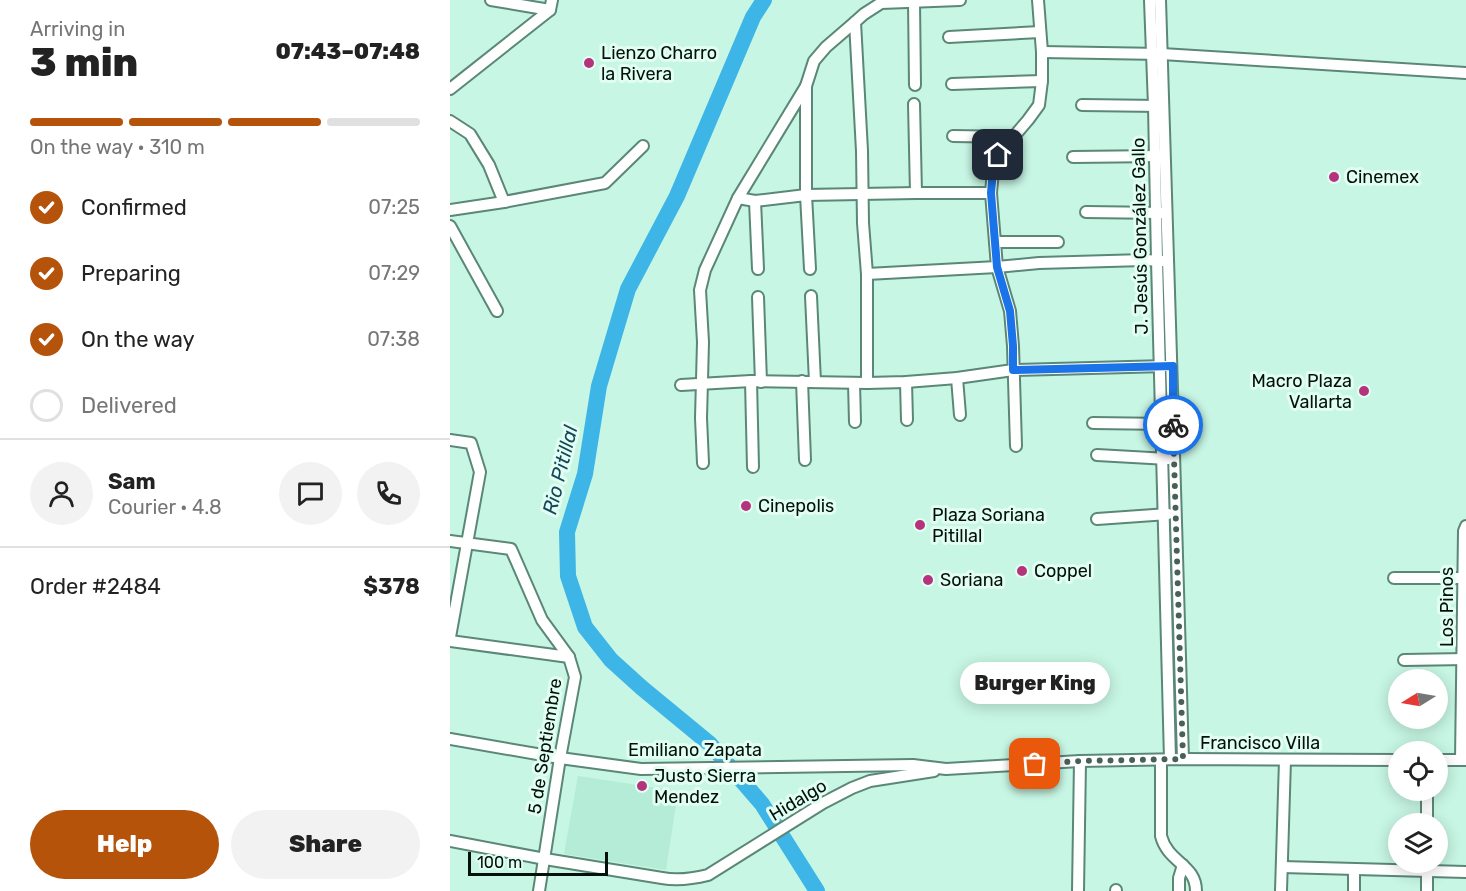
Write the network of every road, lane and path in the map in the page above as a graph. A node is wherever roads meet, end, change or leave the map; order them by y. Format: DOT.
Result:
graph roads {
  1 [pos="491,0"];
  2 [pos="960,0"];
  3 [pos="1038,0"];
  4 [pos="1150,0"];
  5 [pos="1160,0"];
  6 [pos="914,2"];
  7 [pos="551,5"];
  8 [pos="855,22"];
  9 [pos="1040,32"];
  10 [pos="949,37"];
  11 [pos="1042,52"];
  12 [pos="1157,54"];
  13 [pos="1466,73"];
  14 [pos="1042,81"];
  15 [pos="952,84"];
  16 [pos="915,85"];
  17 [pos="806,86"];
  18 [pos="450,89"];
  19 [pos="914,104"];
  20 [pos="1082,105"];
  21 [pos="1159,106"];
  22 [pos="450,121"];
  23 [pos="953,136"];
  24 [pos="1014,137"];
  25 [pos="643,146"];
  26 [pos="1160,156"];
  27 [pos="1073,157"];
  28 [pos="916,193"];
  29 [pos="991,193"];
  30 [pos="862,194"];
  31 [pos="806,195"];
  32 [pos="738,198"];
  33 [pos="755,201"];
  34 [pos="504,202"];
  35 [pos="450,210"];
  36 [pos="1086,212"];
  37 [pos="1156,213"];
  38 [pos="1168,213"];
  39 [pos="450,226"];
  40 [pos="994,242"];
  41 [pos="1058,242"];
  42 [pos="1156,260"];
  43 [pos="1169,262"];
  44 [pos="997,267"];
  45 [pos="758,269"];
  46 [pos="810,269"];
  47 [pos="867,274"];
  48 [pos="811,296"];
  49 [pos="758,297"];
  50 [pos="497,311"];
  51 [pos="1159,366"];
  52 [pos="1173,366"];
  53 [pos="1013,370"];
  54 [pos="957,378"];
  55 [pos="802,381"];
  56 [pos="756,382"];
  57 [pos="815,382"];
  58 [pos="906,382"];
  59 [pos="854,383"];
  60 [pos="867,383"];
  61 [pos="701,384"];
  62 [pos="681,386"];
  63 [pos="960,415"];
  64 [pos="907,420"];
  65 [pos="855,422"];
  66 [pos="1093,423"];
  67 [pos="1167,424"];
  68 [pos="450,441"];
  69 [pos="1016,446"];
  70 [pos="1097,455"];
  71 [pos="1168,459"];
  72 [pos="805,460"];
  73 [pos="703,463"];
  74 [pos="753,467"];
  75 [pos="1176,512"];
  76 [pos="1164,515"];
  77 [pos="1097,519"];
  78 [pos="1466,526"];
  79 [pos="450,541"];
  80 [pos="466,544"];
  81 [pos="1394,578"];
  82 [pos="1465,579"];
  83 [pos="450,639"];
  84 [pos="568,657"];
  85 [pos="1465,659"];
  86 [pos="1404,660"];
  87 [pos="450,739"];
  88 [pos="560,758"];
  89 [pos="1183,759"];
  90 [pos="1166,760"];
  91 [pos="1285,760"];
  92 [pos="1388,760"];
  93 [pos="1463,760"];
  94 [pos="1080,761"];
  95 [pos="870,766"];
  96 [pos="946,769"];
  97 [pos="450,841"];
  98 [pos="545,860"];
  99 [pos="1183,866"];
  100 [pos="1282,867"];
  101 [pos="1388,868"];
  102 [pos="1354,869"];
  103 [pos="1448,870"];
  104 [pos="1466,872"];
  105 [pos="1427,873"];
  106 [pos="674,886"];
  107 [pos="539,891"];
  108 [pos="1078,891"];
  109 [pos="1179,891"];
  110 [pos="1196,891"];
  111 [pos="1281,891"];
  112 [pos="1354,891"];
  113 [pos="1427,891"];
  1 -- 7 [label="street"];
  2 -- 6 [label="street"];
  3 -- 9 [label="street"];
  4 -- 12 [label="street, J. Jesús González Gallo"];
  5 -- 12 [label="street, J. Jesús González Gallo"];
  6 -- 8 [label="street"];
  6 -- 16 [label="street"];
  7 -- 18 [label="street"];
  8 -- 17 [label="street"];
  8 -- 30 [label="street"];
  9 -- 10 [label="street"];
  9 -- 11 [label="street"];
  11 -- 12 [label="street"];
  11 -- 14 [label="street"];
  12 -- 13 [label="street"];
  12 -- 21 [label="street, J. Jesús González Gallo"];
  14 -- 15 [label="street"];
  14 -- 24 [label="street"];
  17 -- 31 [label="street"];
  17 -- 32 [label="street"];
  19 -- 28 [label="street"];
  20 -- 21 [label="street"];
  21 -- 26 [label="street, J. Jesús González Gallo"];
  22 -- 34 [label="street"];
  23 -- 24 [label="street"];
  24 -- 29 [label="street"];
  25 -- 34 [label="street"];
  26 -- 27 [label="street"];
  26 -- 37 [label="street, J. Jesús González Gallo"];
  26 -- 38 [label="street, J. Jesús González Gallo"];
  28 -- 29 [label="street"];
  28 -- 30 [label="street"];
  29 -- 40 [label="street"];
  30 -- 31 [label="street"];
  30 -- 47 [label="street"];
  31 -- 33 [label="street"];
  31 -- 46 [label="street"];
  32 -- 33 [label="street"];
  32 -- 61 [label="street"];
  33 -- 45 [label="street"];
  34 -- 35 [label="street"];
  36 -- 37 [label="street"];
  37 -- 38 [label="street"];
  37 -- 42 [label="street, J. Jesús González Gallo"];
  38 -- 43 [label="street, J. Jesús González Gallo"];
  39 -- 50 [label="street"];
  40 -- 41 [label="street"];
  40 -- 44 [label="street"];
  42 -- 43 [label="street"];
  42 -- 44 [label="street"];
  42 -- 51 [label="street, J. Jesús González Gallo"];
  43 -- 52 [label="street, J. Jesús González Gallo"];
  44 -- 47 [label="street"];
  44 -- 53 [label="street"];
  47 -- 60 [label="street"];
  48 -- 57 [label="street"];
  49 -- 56 [label="street"];
  51 -- 52 [label="street"];
  51 -- 53 [label="street"];
  51 -- 67 [label="street, J. Jesús González Gallo"];
  52 -- 67 [label="street, J. Jesús González Gallo"];
  53 -- 54 [label="street"];
  53 -- 69 [label="street"];
  54 -- 58 [label="street"];
  54 -- 63 [label="street"];
  55 -- 56 [label="street"];
  55 -- 57 [label="street"];
  55 -- 72 [label="street"];
  56 -- 61 [label="street"];
  56 -- 74 [label="street"];
  57 -- 59 [label="street"];
  58 -- 60 [label="street"];
  58 -- 64 [label="street"];
  59 -- 60 [label="street"];
  59 -- 65 [label="street"];
  61 -- 62 [label="street"];
  61 -- 73 [label="street"];
  66 -- 67 [label="street"];
  67 -- 71 [label="street, J. Jesús González Gallo"];
  68 -- 80 [label="street"];
  70 -- 71 [label="street"];
  71 -- 75 [label="street, J. Jesús González Gallo"];
  71 -- 76 [label="street, J. Jesús González Gallo"];
  75 -- 76 [label="street"];
  75 -- 89 [label="street, J. Jesús González Gallo"];
  76 -- 77 [label="street"];
  76 -- 90 [label="street, J. Jesús González Gallo"];
  78 -- 82 [label="street, Los Pinos"];
  79 -- 80 [label="street"];
  80 -- 83 [label="street"];
  80 -- 84 [label="street, 5 de Septiembre"];
  81 -- 82 [label="street"];
  82 -- 85 [label="street, Los Pinos"];
  83 -- 84 [label="street"];
  84 -- 88 [label="street, 5 de Septiembre"];
  85 -- 86 [label="street"];
  85 -- 93 [label="street, Los Pinos"];
  87 -- 88 [label="street, Emiliano Zapata"];
  88 -- 95 [label="street, Emiliano Zapata"];
  88 -- 98 [label="street, 5 de Septiembre"];
  89 -- 90 [label="street, Francisco Villa"];
  89 -- 91 [label="street, Francisco Villa"];
  90 -- 94 [label="street, Francisco Villa"];
  90 -- 99 [label="street, J. Jesús González Gallo"];
  91 -- 92 [label="street, Francisco Villa"];
  91 -- 100 [label="street"];
  94 -- 96 [label="street, Francisco Villa"];
  94 -- 108 [label="street"];
  95 -- 96 [label="street, Francisco Villa"];
  96 -- 106 [label="street, Hidalgo"];
  97 -- 98 [label="street, Hidalgo"];
  98 -- 106 [label="street, Hidalgo"];
  98 -- 107 [label="street, 5 de Septiembre"];
  99 -- 109 [label="street"];
  99 -- 110 [label="street, J. Jesús González Gallo"];
  100 -- 102 [label="street"];
  100 -- 111 [label="street"];
  101 -- 102 [label="street"];
  102 -- 112 [label="street"];
  103 -- 104 [label="street"];
  105 -- 113 [label="street"];
}
